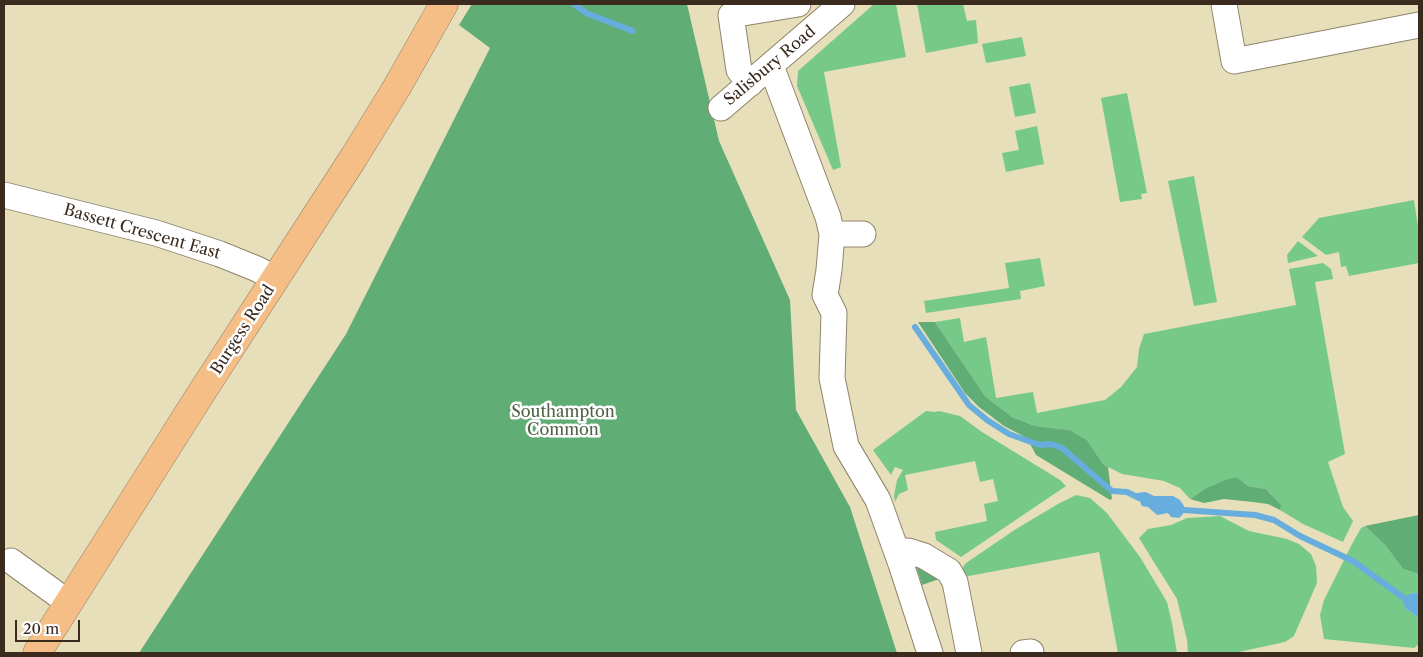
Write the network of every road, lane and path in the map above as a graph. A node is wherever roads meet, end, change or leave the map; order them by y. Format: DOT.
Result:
graph roads {
  1 [pos="444,4"];
  2 [pos="798,4"];
  3 [pos="842,4"];
  4 [pos="1224,4"];
  5 [pos="1419,26"];
  6 [pos="771,66"];
  7 [pos="750,84"];
  8 [pos="721,108"];
  9 [pos="4,195"];
  10 [pos="832,234"];
  11 [pos="863,234"];
  12 [pos="276,279"];
  13 [pos="897,552"];
  14 [pos="11,561"];
  15 [pos="69,603"];
  16 [pos="37,653"];
  17 [pos="930,653"];
  18 [pos="969,653"];
  1 -- 12 [label="main road, Burgess Road"];
  2 -- 7 [label="street"];
  3 -- 6 [label="street, Salisbury Road"];
  4 -- 5 [label="street"];
  6 -- 7 [label="street, Salisbury Road"];
  6 -- 10 [label="street"];
  7 -- 8 [label="street, Salisbury Road"];
  9 -- 12 [label="street, Bassett Crescent East"];
  10 -- 11 [label="street"];
  10 -- 13 [label="street"];
  12 -- 15 [label="main road, Burgess Road"];
  13 -- 17 [label="street"];
  13 -- 18 [label="street"];
  14 -- 15 [label="street"];
  15 -- 16 [label="main road, Burgess Road"];
}
